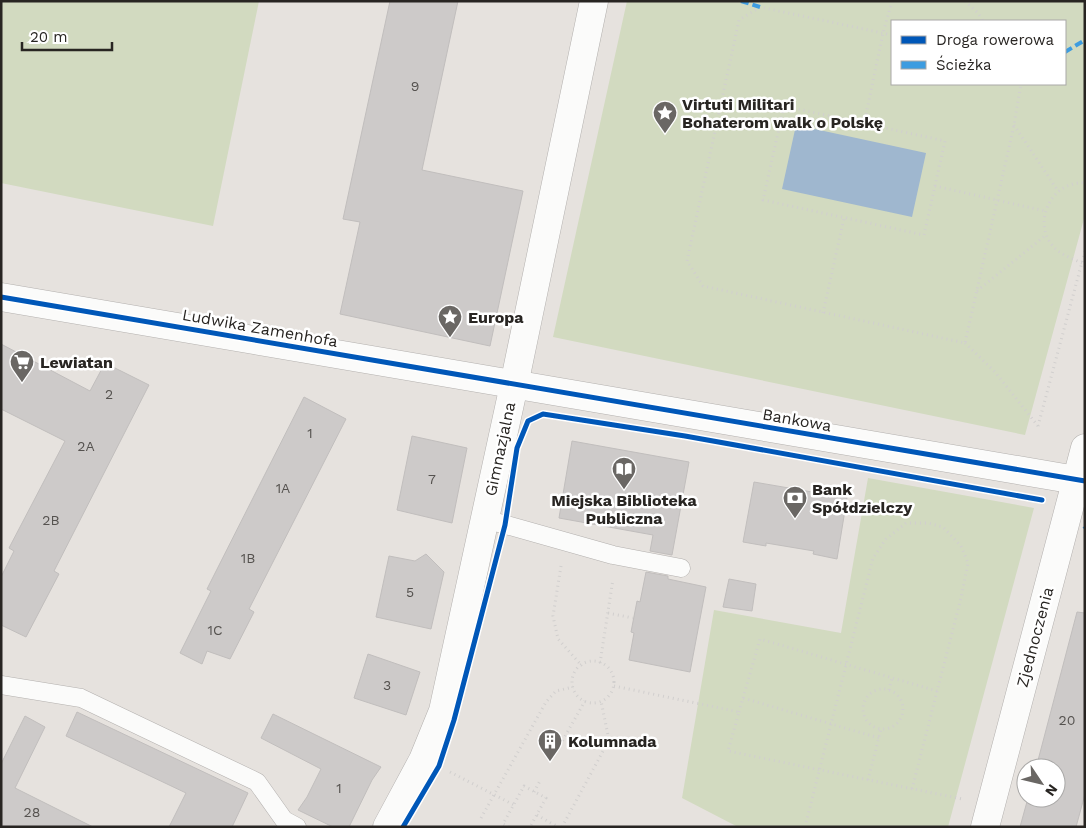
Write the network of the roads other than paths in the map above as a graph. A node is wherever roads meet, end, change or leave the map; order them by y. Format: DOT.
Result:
graph roads {
  1 [pos="594,1"];
  2 [pos="1,297"];
  3 [pos="514,385"];
  4 [pos="1085,448"];
  5 [pos="1080,480"];
  6 [pos="485,519"];
  7 [pos="681,568"];
  8 [pos="1,685"];
  9 [pos="297,827"];
  10 [pos="388,827"];
  11 [pos="985,827"];
  1 -- 3 [label="street, Gimnazjalna"];
  2 -- 3 [label="street, Ludwika Zamenhofa"];
  3 -- 5 [label="street, Bankowa"];
  3 -- 6 [label="street, Gimnazjalna"];
  4 -- 5 [label="street, Zjednoczenia"];
  5 -- 11 [label="street, Zjednoczenia"];
  6 -- 7 [label="lane"];
  6 -- 10 [label="street, Gimnazjalna"];
  8 -- 9 [label="lane"];
}
